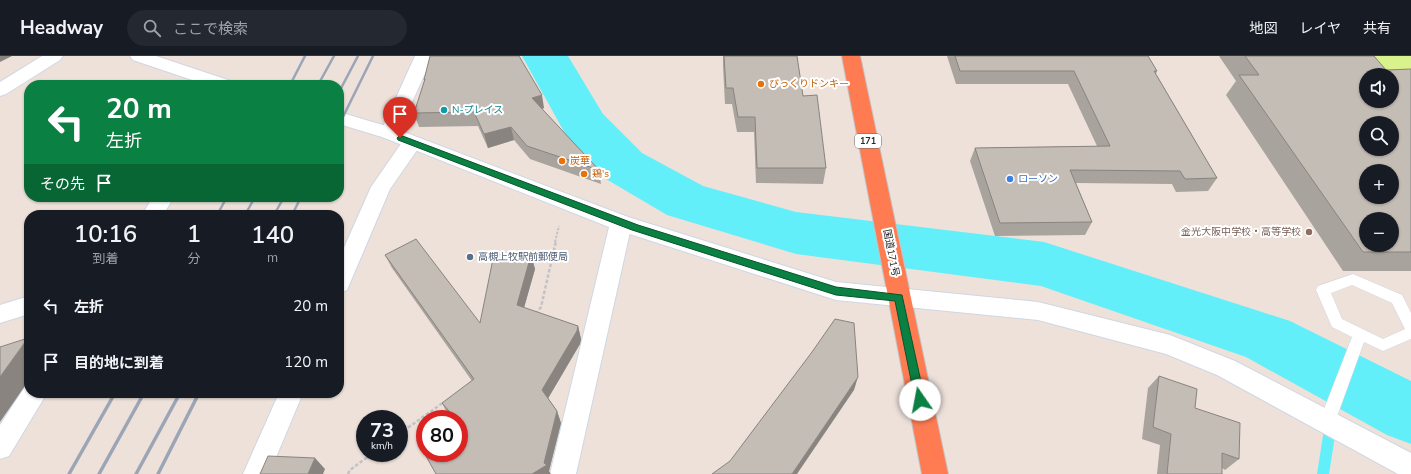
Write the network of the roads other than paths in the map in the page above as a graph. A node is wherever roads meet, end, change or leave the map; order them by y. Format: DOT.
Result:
graph roads {
  1 [pos="54,56"];
  2 [pos="139,56"];
  3 [pos="424,56"];
  4 [pos="851,56"];
  5 [pos="210,80"];
  6 [pos="0,90"];
  7 [pos="344,120"];
  8 [pos="389,133"];
  9 [pos="412,143"];
  10 [pos="621,223"];
  11 [pos="344,272"];
  12 [pos="899,298"];
  13 [pos="24,307"];
  14 [pos="0,314"];
  15 [pos="1411,327"];
  16 [pos="1411,333"];
  17 [pos="1360,334"];
  18 [pos="32,398"];
  19 [pos="289,398"];
  20 [pos="1330,414"];
  21 [pos="0,447"];
  22 [pos="1411,467"];
  23 [pos="256,474"];
  24 [pos="563,474"];
  25 [pos="935,474"];
  1 -- 6 [label="street"];
  2 -- 5 [label="street"];
  3 -- 8 [label="street"];
  4 -- 12 [label="highway, 国道171号 / 171"];
  7 -- 8 [label="street"];
  8 -- 9 [label="street"];
  9 -- 10 [label="street"];
  9 -- 11 [label="street"];
  10 -- 12 [label="street"];
  10 -- 24 [label="street"];
  12 -- 20 [label="street"];
  12 -- 25 [label="highway, 国道171号 / 171"];
  13 -- 14 [label="street"];
  15 -- 17 [label="lane"];
  16 -- 17 [label="lane"];
  17 -- 20 [label="lane"];
  18 -- 21 [label="street"];
  19 -- 23 [label="street"];
  20 -- 22 [label="street"];
}
